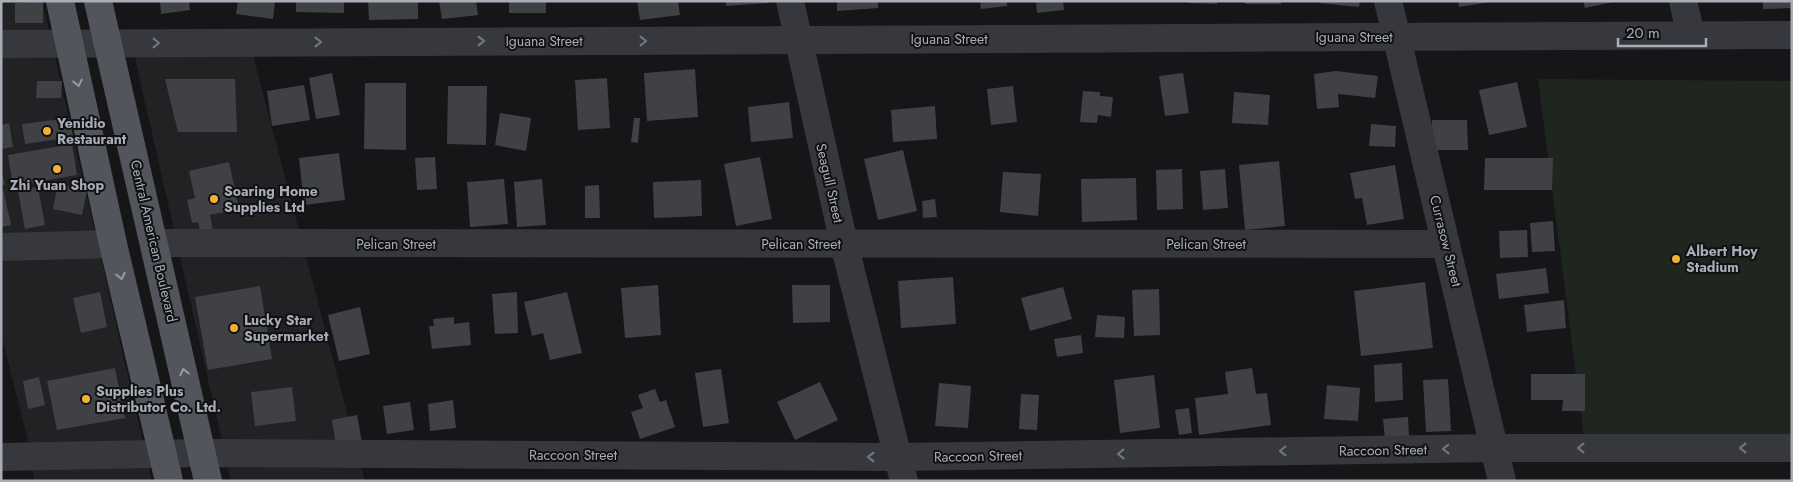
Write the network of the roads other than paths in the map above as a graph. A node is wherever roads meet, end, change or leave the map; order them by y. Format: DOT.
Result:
graph roads {
  1 [pos="60,1"];
  2 [pos="98,1"];
  3 [pos="790,1"];
  4 [pos="1388,1"];
  5 [pos="1684,1"];
  6 [pos="1792,35"];
  7 [pos="1691,36"];
  8 [pos="1396,37"];
  9 [pos="798,40"];
  10 [pos="107,43"];
  11 [pos="1,44"];
  12 [pos="69,44"];
  13 [pos="155,243"];
  14 [pos="113,244"];
  15 [pos="844,244"];
  16 [pos="1446,244"];
  17 [pos="1,247"];
  18 [pos="1495,448"];
  19 [pos="1792,448"];
  20 [pos="202,453"];
  21 [pos="164,454"];
  22 [pos="1,457"];
  23 [pos="902,469"];
  24 [pos="169,481"];
  25 [pos="208,481"];
  26 [pos="1502,481"];
  1 -- 12 [label="main road"];
  2 -- 10 [label="main road, Central American Boulevard"];
  3 -- 9 [label="street, Seagull Street"];
  4 -- 8 [label="street, Currasow Street"];
  5 -- 7 [label="street"];
  6 -- 7 [label="street, Iguana Street"];
  7 -- 8 [label="street, Iguana Street"];
  8 -- 9 [label="street, Iguana Street"];
  8 -- 16 [label="street, Currasow Street"];
  10 -- 9 [label="street, Iguana Street, one-way"];
  9 -- 15 [label="street, Seagull Street"];
  10 -- 12 [label="street, Iguana Street"];
  10 -- 13 [label="main road, Central American Boulevard"];
  11 -- 12 [label="street, Iguana Street"];
  12 -- 14 [label="main road, one-way"];
  13 -- 15 [label="street, Pelican Street"];
  20 -- 13 [label="main road, Central American Boulevard, one-way"];
  14 -- 17 [label="street"];
  14 -- 21 [label="main road, one-way"];
  15 -- 16 [label="street, Pelican Street"];
  15 -- 23 [label="street, Seagull Street"];
  16 -- 18 [label="street, Currasow Street"];
  19 -- 18 [label="street, Raccoon Street, one-way"];
  18 -- 23 [label="street, Raccoon Street, one-way"];
  18 -- 26 [label="street, Currasow Street"];
  20 -- 21 [label="street, Raccoon Street"];
  23 -- 20 [label="street, Raccoon Street, one-way"];
  20 -- 25 [label="main road, Central American Boulevard"];
  21 -- 22 [label="street, Raccoon Street"];
  21 -- 24 [label="main road"];
}
